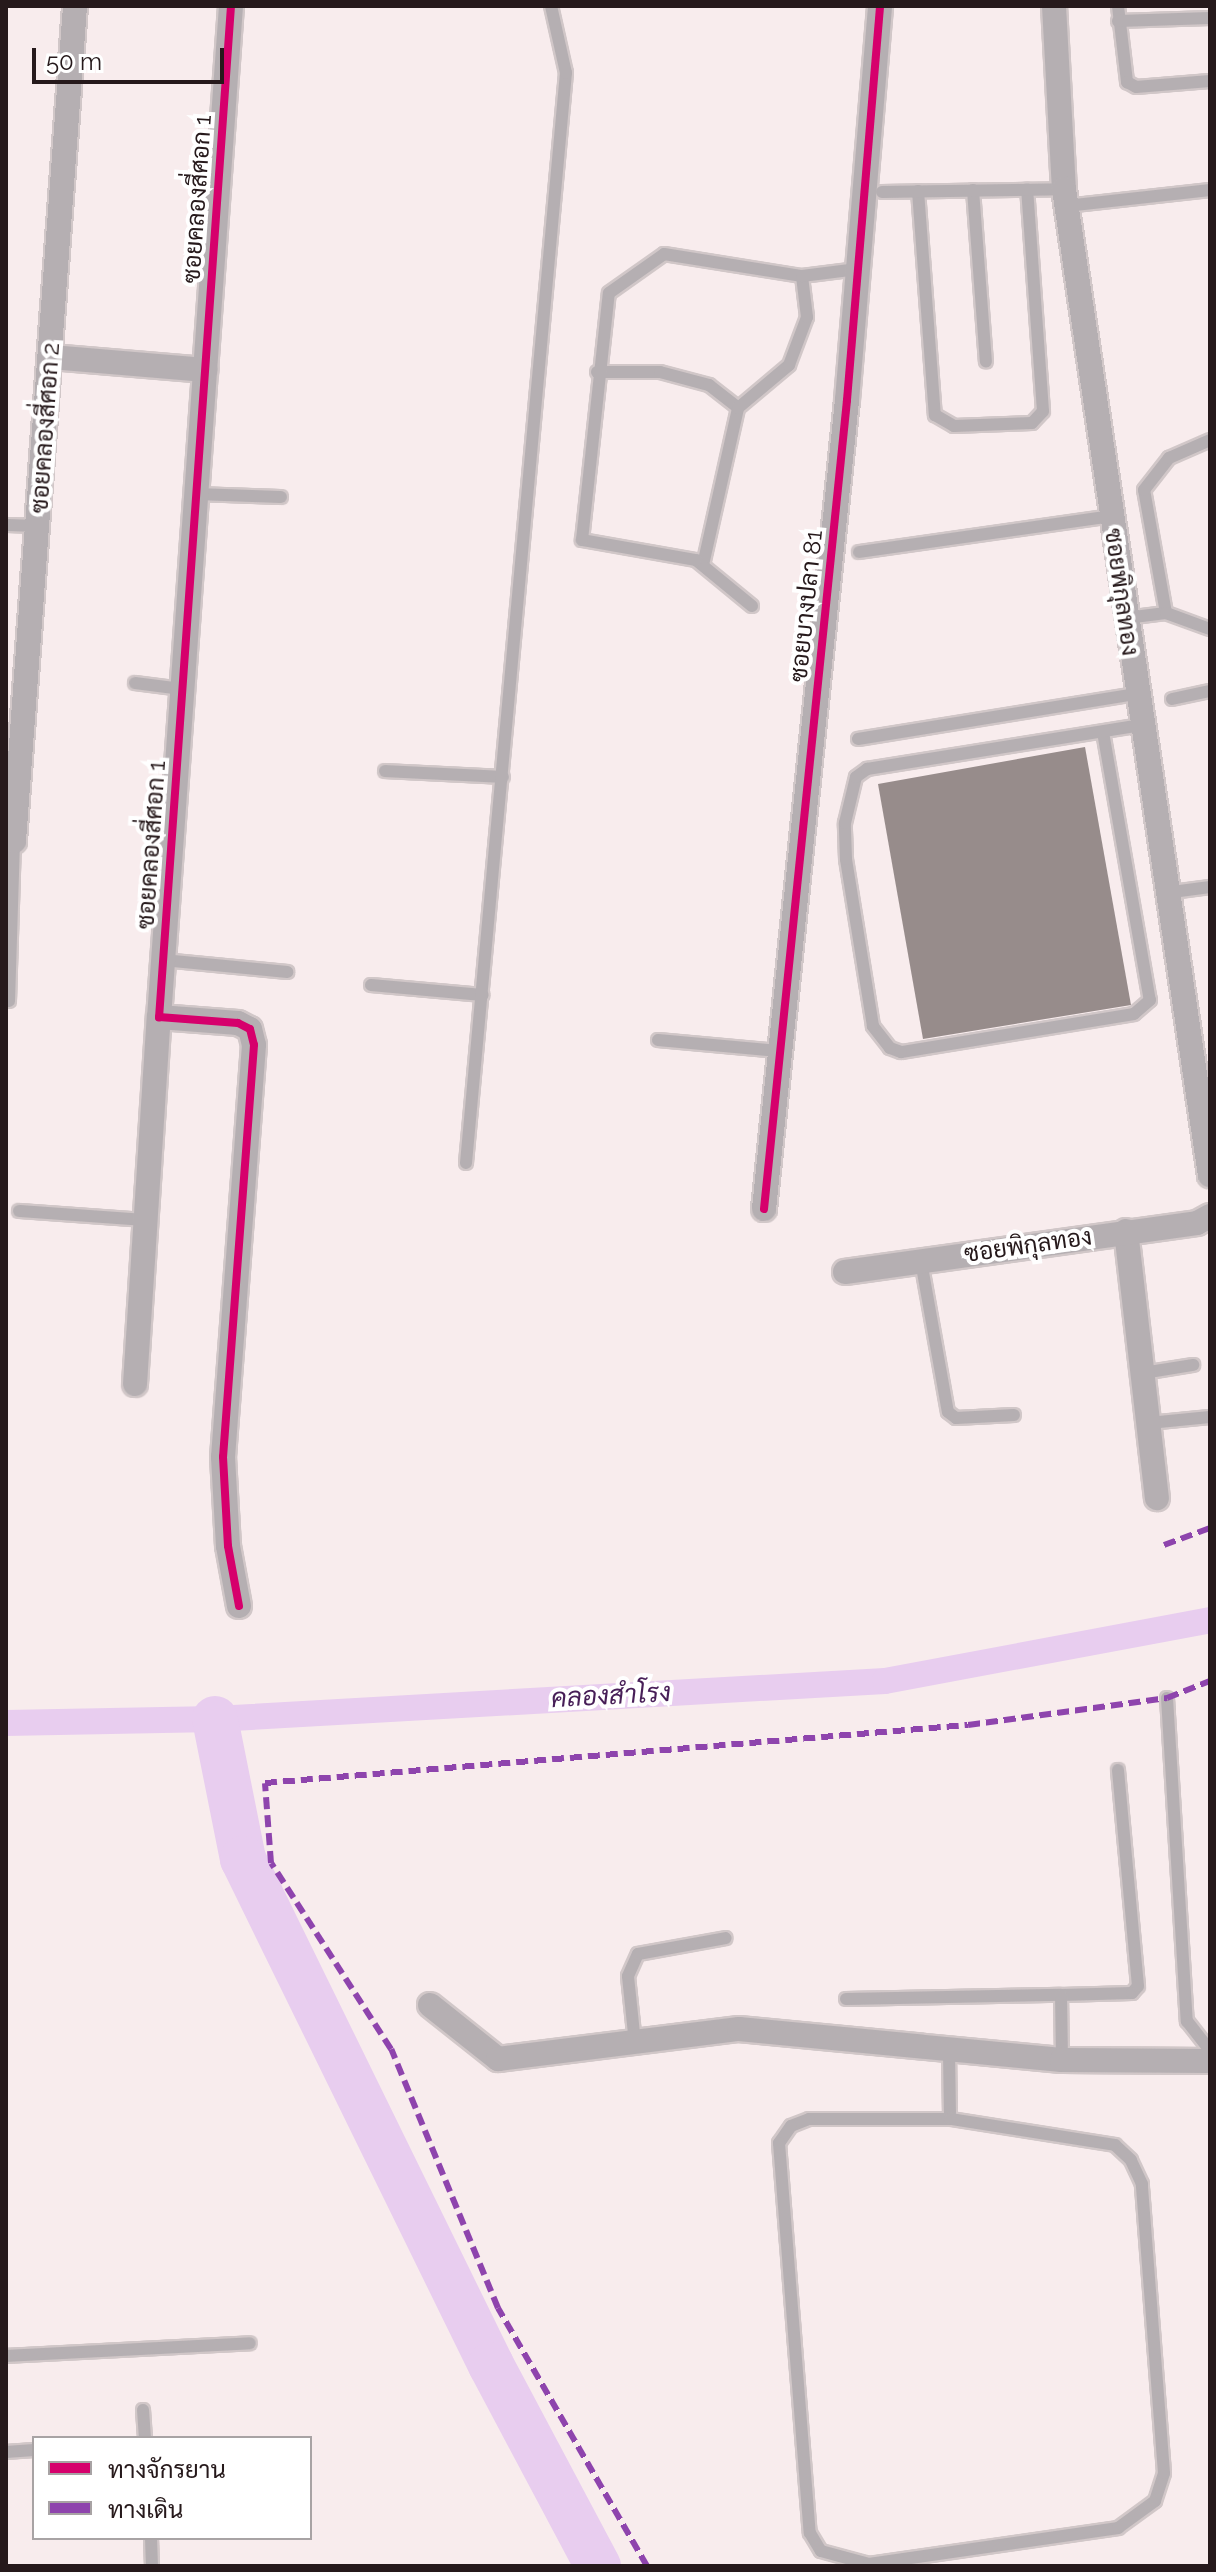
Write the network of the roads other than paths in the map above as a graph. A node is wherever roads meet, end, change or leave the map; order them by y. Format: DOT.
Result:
graph roads {
  1 [pos="75,6"];
  2 [pos="231,6"];
  3 [pos="551,6"];
  4 [pos="880,6"];
  5 [pos="1054,6"];
  6 [pos="1118,6"];
  7 [pos="1210,18"];
  8 [pos="1118,21"];
  9 [pos="1210,81"];
  10 [pos="973,190"];
  11 [pos="1027,190"];
  12 [pos="1210,190"];
  13 [pos="918,191"];
  14 [pos="882,192"];
  15 [pos="1065,197"];
  16 [pos="858,269"];
  17 [pos="802,276"];
  18 [pos="51,357"];
  19 [pos="986,362"];
  20 [pos="205,370"];
  21 [pos="597,372"];
  22 [pos="738,408"];
  23 [pos="1210,440"];
  24 [pos="196,494"];
  25 [pos="281,497"];
  26 [pos="1111,516"];
  27 [pos="6,525"];
  28 [pos="38,526"];
  29 [pos="859,552"];
  30 [pos="703,565"];
  31 [pos="752,606"];
  32 [pos="1166,613"];
  33 [pos="1126,618"];
  34 [pos="1210,629"];
  35 [pos="135,683"];
  36 [pos="182,689"];
  37 [pos="1210,691"];
  38 [pos="1172,699"];
  39 [pos="1142,708"];
  40 [pos="1103,732"];
  41 [pos="858,739"];
  42 [pos="385,771"];
  43 [pos="503,777"];
  44 [pos="10,840"];
  45 [pos="1210,887"];
  46 [pos="1165,893"];
  47 [pos="163,960"];
  48 [pos="287,972"];
  49 [pos="371,985"];
  50 [pos="483,995"];
  51 [pos="9,1001"];
  52 [pos="159,1017"];
  53 [pos="658,1040"];
  54 [pos="779,1051"];
  55 [pos="1208,1148"];
  56 [pos="466,1163"];
  57 [pos="1210,1175"];
  58 [pos="764,1209"];
  59 [pos="19,1211"];
  60 [pos="1210,1216"];
  61 [pos="146,1220"];
  62 [pos="1126,1231"];
  63 [pos="921,1261"];
  64 [pos="845,1272"];
  65 [pos="1193,1365"];
  66 [pos="1143,1373"];
  67 [pos="135,1384"];
  68 [pos="1014,1415"];
  69 [pos="1210,1417"];
  70 [pos="1149,1423"];
  71 [pos="1157,1498"];
  72 [pos="239,1606"];
  73 [pos="1167,1698"];
  74 [pos="1118,1770"];
  75 [pos="726,1938"];
  76 [pos="1061,1995"];
  77 [pos="846,1999"];
  78 [pos="430,2005"];
  79 [pos="635,2043"];
  80 [pos="1210,2050"];
  81 [pos="949,2052"];
  82 [pos="1062,2060"];
  83 [pos="1210,2061"];
  84 [pos="950,2119"];
  85 [pos="250,2343"];
  86 [pos="6,2356"];
  87 [pos="143,2410"];
  88 [pos="145,2436"];
  89 [pos="32,2450"];
  90 [pos="6,2452"];
  91 [pos="151,2540"];
  92 [pos="152,2566"];
  1 -- 18 [label="street, ซอยคลองสี่ศอก 2"];
  2 -- 20 [label="street, ซอยคลองสี่ศอก 1"];
  3 -- 43 [label="lane"];
  4 -- 16 [label="street, ซอยบางปลา 81"];
  5 -- 15 [label="street, ซอยพิกุลทอง"];
  6 -- 8 [label="lane"];
  7 -- 8 [label="lane"];
  8 -- 9 [label="lane"];
  10 -- 11 [label="lane"];
  10 -- 13 [label="lane"];
  10 -- 19 [label="lane"];
  11 -- 13 [label="lane"];
  11 -- 15 [label="lane"];
  12 -- 15 [label="lane"];
  13 -- 14 [label="lane"];
  15 -- 26 [label="street, ซอยพิกุลทอง"];
  16 -- 17 [label="lane"];
  16 -- 54 [label="street, ซอยบางปลา 81"];
  17 -- 21 [label="lane"];
  17 -- 22 [label="lane"];
  18 -- 20 [label="street"];
  18 -- 28 [label="street, ซอยคลองสี่ศอก 2"];
  20 -- 24 [label="street, ซอยคลองสี่ศอก 1"];
  21 -- 22 [label="lane"];
  21 -- 30 [label="lane"];
  22 -- 30 [label="lane"];
  23 -- 32 [label="lane"];
  24 -- 25 [label="lane"];
  24 -- 36 [label="street, ซอยคลองสี่ศอก 1"];
  26 -- 29 [label="lane"];
  26 -- 33 [label="street, ซอยพิกุลทอง"];
  27 -- 28 [label="lane"];
  28 -- 44 [label="street, ซอยคลองสี่ศอก 2"];
  30 -- 31 [label="lane"];
  32 -- 33 [label="lane"];
  32 -- 34 [label="lane"];
  33 -- 39 [label="street, ซอยพิกุลทอง"];
  35 -- 36 [label="lane"];
  36 -- 47 [label="street, ซอยคลองสี่ศอก 1"];
  37 -- 38 [label="lane"];
  39 -- 40 [label="lane"];
  39 -- 41 [label="lane"];
  39 -- 46 [label="street, ซอยพิกุลทอง"];
  40 -- 40 [label="lane"];
  42 -- 43 [label="lane"];
  43 -- 50 [label="lane"];
  44 -- 51 [label="lane"];
  45 -- 46 [label="lane"];
  46 -- 55 [label="street, ซอยพิกุลทอง"];
  47 -- 48 [label="lane"];
  47 -- 52 [label="street, ซอยคลองสี่ศอก 1"];
  49 -- 50 [label="lane"];
  50 -- 56 [label="lane"];
  52 -- 61 [label="street, ซอยคลองสี่ศอก 1"];
  52 -- 72 [label="street"];
  53 -- 54 [label="lane"];
  54 -- 58 [label="street, ซอยบางปลา 81"];
  55 -- 57 [label="street, ซอยพิกุลทอง"];
  59 -- 61 [label="lane"];
  60 -- 62 [label="street, ซอยพิกุลทอง"];
  61 -- 67 [label="street, ซอยคลองสี่ศอก 1"];
  62 -- 63 [label="street, ซอยพิกุลทอง"];
  62 -- 66 [label="street"];
  63 -- 64 [label="street, ซอยพิกุลทอง"];
  63 -- 68 [label="lane"];
  65 -- 66 [label="lane"];
  66 -- 70 [label="street"];
  69 -- 70 [label="lane"];
  70 -- 71 [label="street"];
  73 -- 80 [label="lane"];
  74 -- 76 [label="lane"];
  75 -- 79 [label="lane"];
  76 -- 77 [label="lane"];
  76 -- 82 [label="lane"];
  78 -- 79 [label="street"];
  79 -- 81 [label="street"];
  81 -- 82 [label="street"];
  81 -- 84 [label="lane"];
  82 -- 83 [label="street"];
  84 -- 84 [label="lane"];
  85 -- 86 [label="lane"];
  87 -- 88 [label="lane"];
  89 -- 90 [label="lane"];
  91 -- 92 [label="lane"];
}
